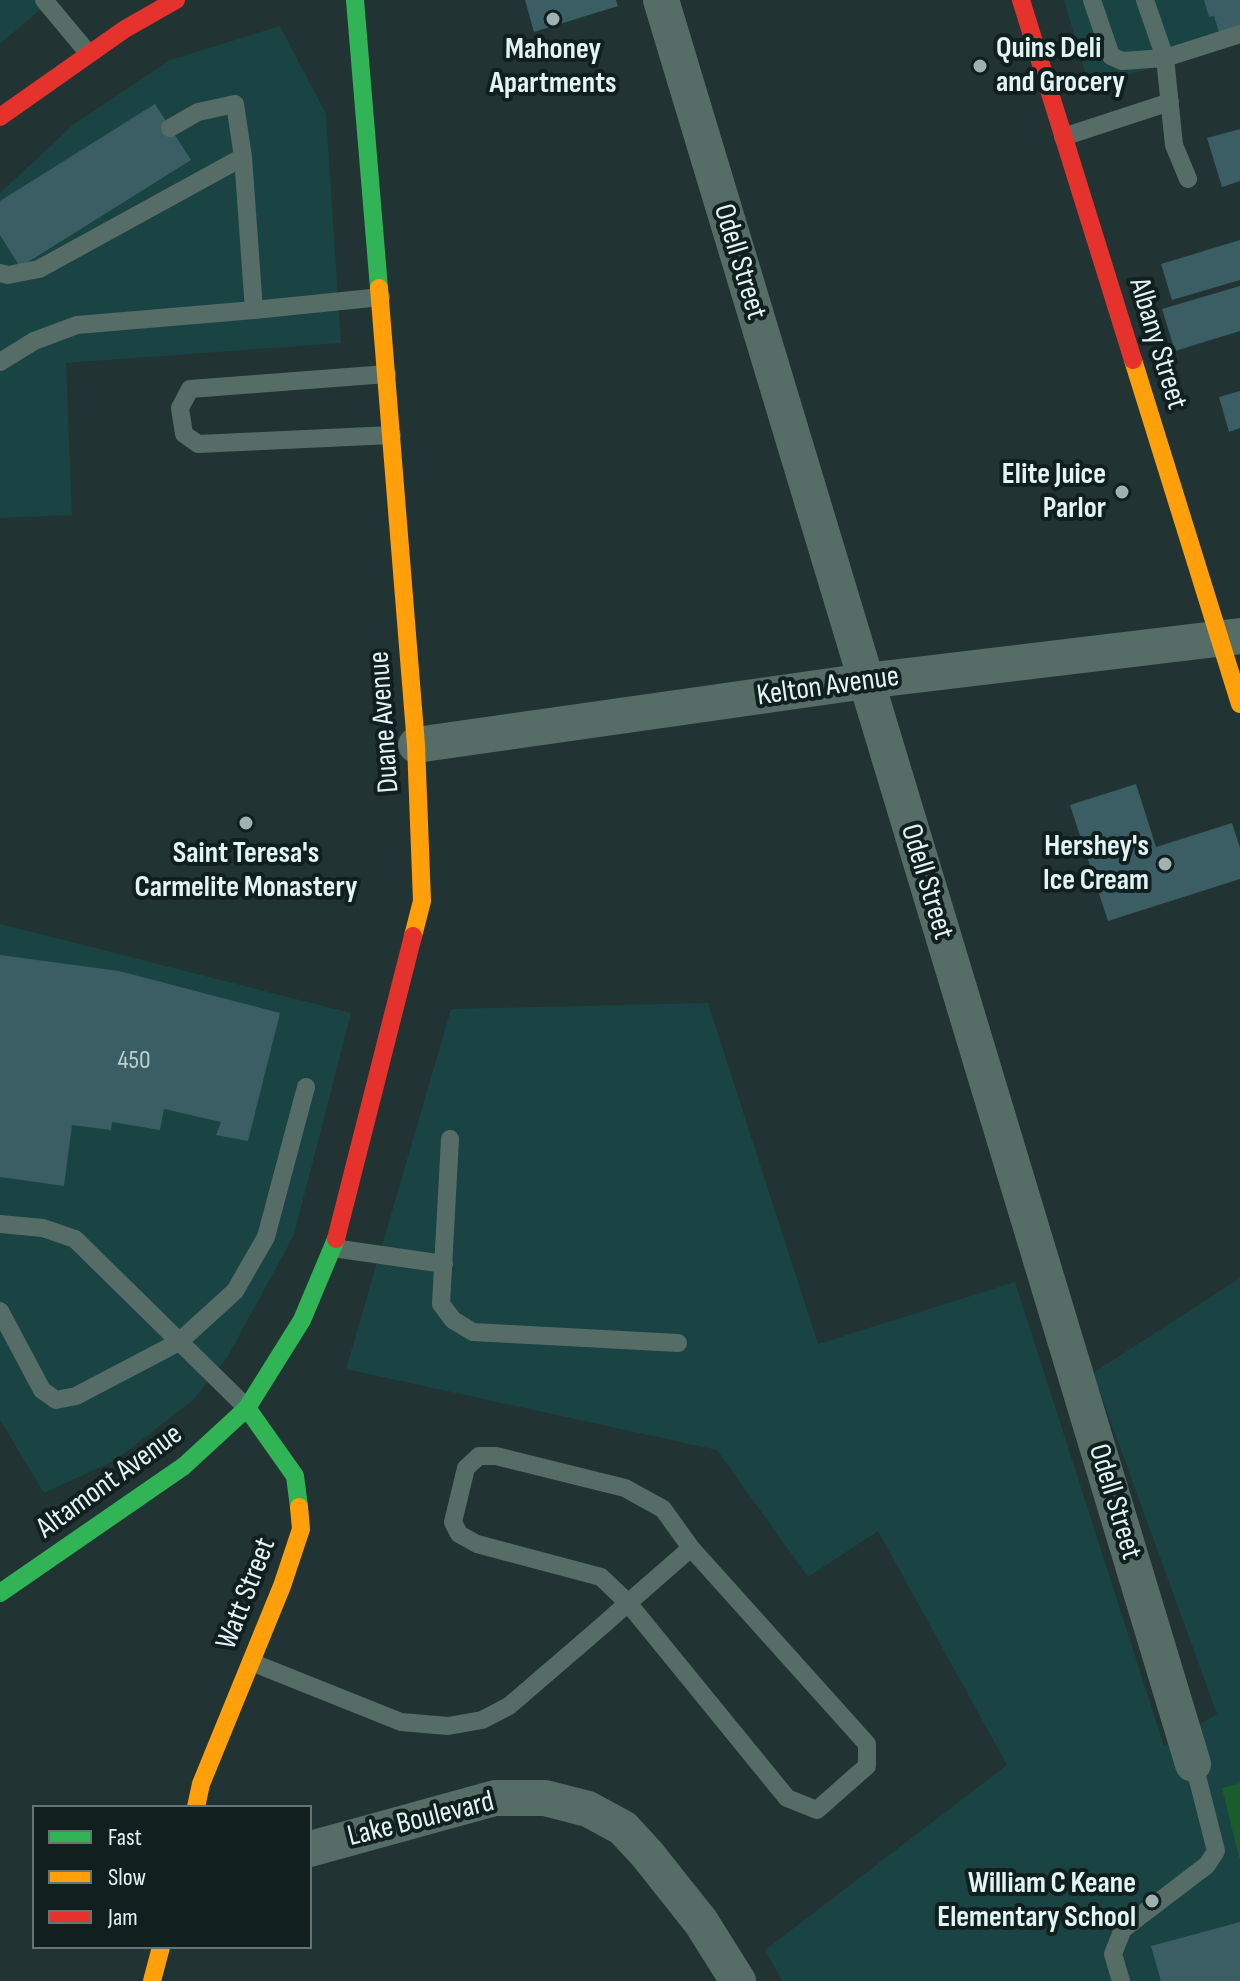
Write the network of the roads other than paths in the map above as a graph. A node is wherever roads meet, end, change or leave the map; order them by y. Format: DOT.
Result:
graph roads {
  1 [pos="44,0"];
  2 [pos="176,0"];
  3 [pos="355,0"];
  4 [pos="661,0"];
  5 [pos="1021,0"];
  6 [pos="1092,0"];
  7 [pos="1145,0"];
  8 [pos="149,6"];
  9 [pos="1240,34"];
  10 [pos="89,54"];
  11 [pos="1165,58"];
  12 [pos="1170,102"];
  13 [pos="0,117"];
  14 [pos="170,128"];
  15 [pos="1063,137"];
  16 [pos="243,157"];
  17 [pos="1188,179"];
  18 [pos="0,273"];
  19 [pos="381,297"];
  20 [pos="254,310"];
  21 [pos="0,362"];
  22 [pos="387,374"];
  23 [pos="392,435"];
  24 [pos="1230,638"];
  25 [pos="866,681"];
  26 [pos="1240,704"];
  27 [pos="416,745"];
  28 [pos="306,1087"];
  29 [pos="450,1139"];
  30 [pos="0,1224"];
  31 [pos="333,1248"];
  32 [pos="444,1264"];
  33 [pos="0,1311"];
  34 [pos="179,1342"];
  35 [pos="678,1343"];
  36 [pos="247,1408"];
  37 [pos="691,1548"];
  38 [pos="0,1593"];
  39 [pos="628,1603"];
  40 [pos="251,1662"];
  41 [pos="1195,1770"];
  42 [pos="196,1805"];
  43 [pos="312,1848"];
  44 [pos="160,1949"];
  45 [pos="152,1981"];
  46 [pos="738,1981"];
  47 [pos="1121,1981"];
  1 -- 10 [label="lane"];
  2 -- 8 [label="main road"];
  3 -- 19 [label="main road, Duane Avenue"];
  4 -- 25 [label="street, Odell Street"];
  5 -- 15 [label="main road, Albany Street"];
  6 -- 11 [label="lane"];
  7 -- 11 [label="lane"];
  8 -- 10 [label="main road"];
  9 -- 11 [label="lane"];
  10 -- 13 [label="main road"];
  11 -- 12 [label="lane"];
  12 -- 15 [label="lane"];
  12 -- 17 [label="lane"];
  14 -- 16 [label="lane"];
  15 -- 24 [label="main road, Albany Street"];
  16 -- 18 [label="lane"];
  16 -- 20 [label="lane"];
  19 -- 20 [label="lane"];
  19 -- 22 [label="main road, Duane Avenue"];
  20 -- 21 [label="lane"];
  22 -- 23 [label="main road, Duane Avenue"];
  22 -- 23 [label="lane"];
  23 -- 27 [label="main road, Duane Avenue"];
  24 -- 25 [label="street, Kelton Avenue"];
  24 -- 26 [label="main road, Albany Street"];
  25 -- 27 [label="street, Kelton Avenue"];
  25 -- 41 [label="street, Odell Street"];
  27 -- 31 [label="main road, Duane Avenue"];
  28 -- 34 [label="lane"];
  29 -- 32 [label="lane"];
  30 -- 34 [label="lane"];
  31 -- 32 [label="lane"];
  31 -- 36 [label="main road, Duane Avenue"];
  32 -- 35 [label="lane"];
  33 -- 34 [label="lane"];
  34 -- 36 [label="lane"];
  36 -- 38 [label="main road, Altamont Avenue"];
  36 -- 40 [label="main road, Watt Street"];
  37 -- 39 [label="lane"];
  37 -- 39 [label="lane"];
  37 -- 39 [label="lane"];
  39 -- 40 [label="lane"];
  40 -- 42 [label="main road, Watt Street"];
  41 -- 47 [label="lane"];
  43 -- 46 [label="street, Lake Boulevard"];
  44 -- 45 [label="main road"];
}
